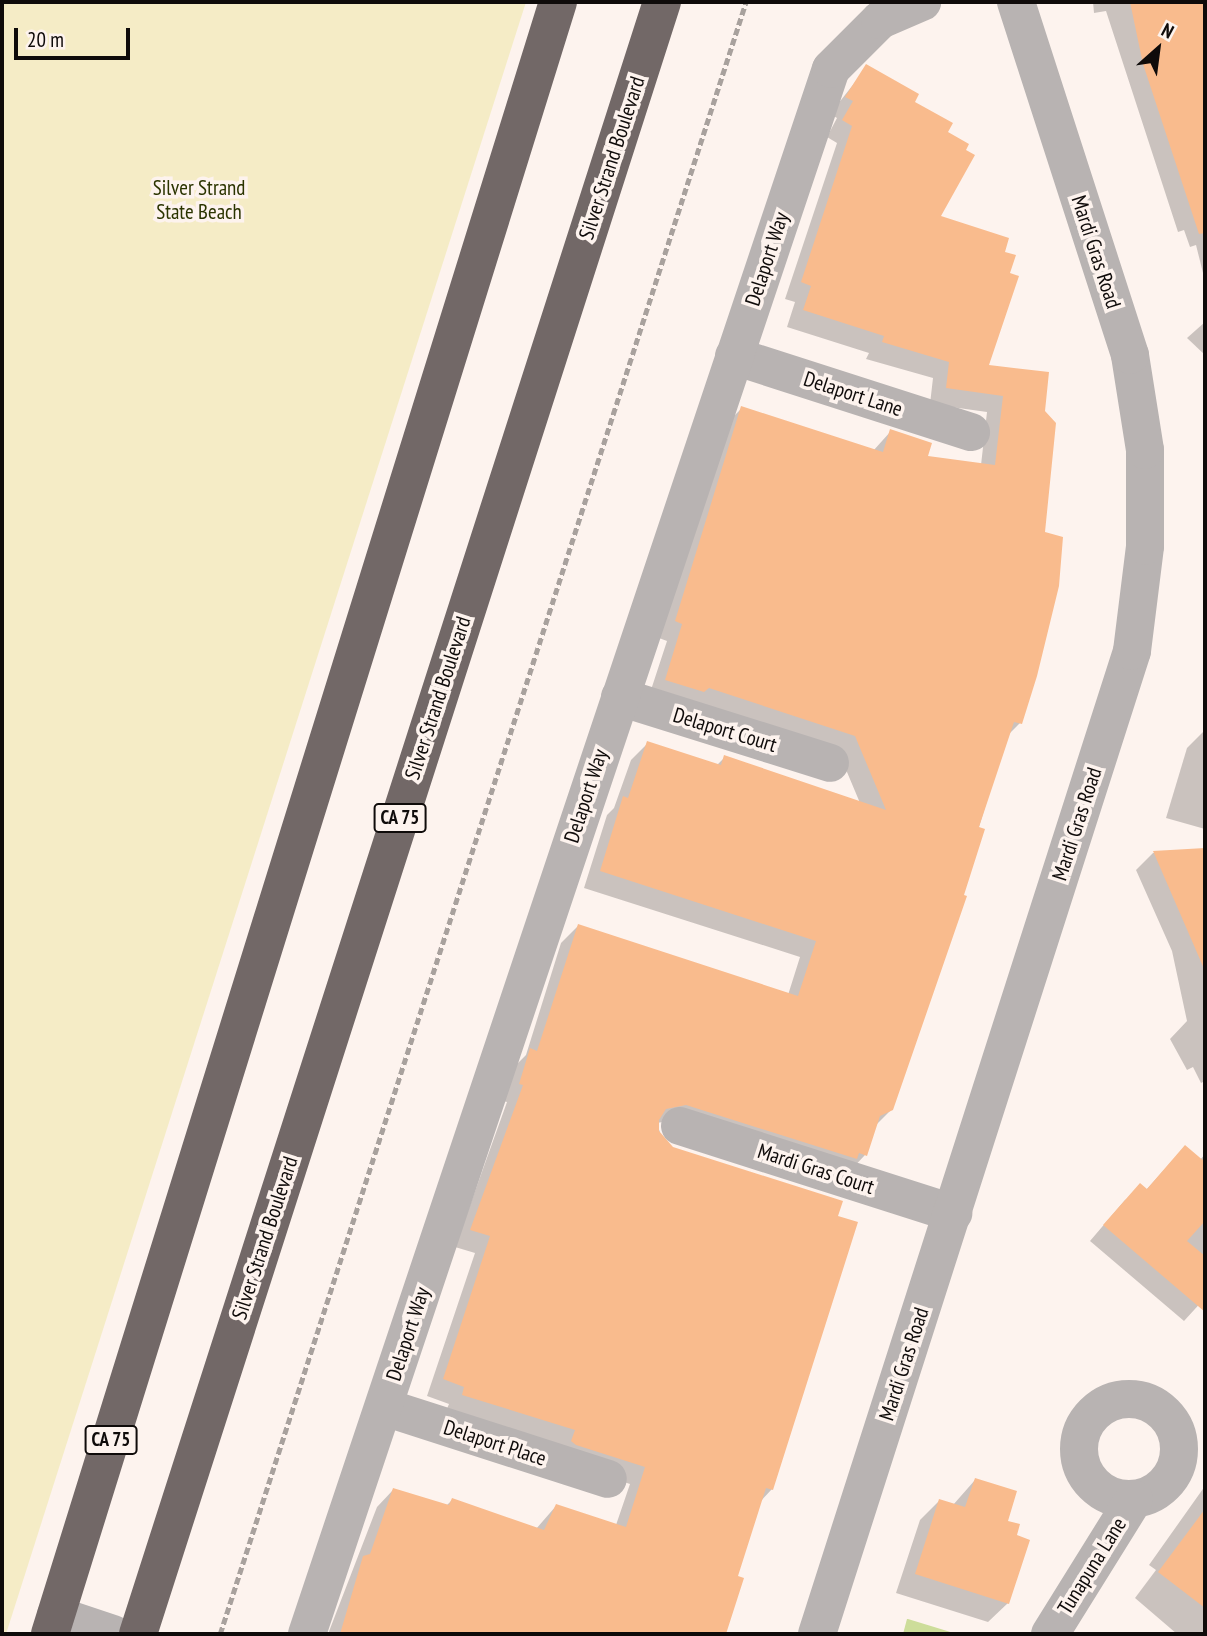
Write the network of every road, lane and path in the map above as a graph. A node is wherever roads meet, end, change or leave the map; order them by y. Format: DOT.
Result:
graph roads {
  1 [pos="558,2"];
  2 [pos="662,2"];
  3 [pos="746,2"];
  4 [pos="922,2"];
  5 [pos="1016,2"];
  6 [pos="734,356"];
  7 [pos="971,432"];
  8 [pos="620,697"];
  9 [pos="830,763"];
  10 [pos="680,1126"];
  11 [pos="953,1213"];
  12 [pos="384,1407"];
  13 [pos="608,1479"];
  14 [pos="1134,1499"];
  15 [pos="53,1625"];
  16 [pos="113,1634"];
  17 [pos="138,1634"];
  18 [pos="220,1634"];
  19 [pos="307,1634"];
  20 [pos="817,1634"];
  21 [pos="1050,1634"];
  1 -- 15 [label="highway, CA 75"];
  2 -- 17 [label="highway, Silver Strand Boulevard / CA 75"];
  3 -- 18 [label="path"];
  4 -- 6 [label="street, Delaport Way"];
  5 -- 11 [label="street, Mardi Gras Road"];
  6 -- 7 [label="street, Delaport Lane"];
  6 -- 8 [label="street, Delaport Way"];
  8 -- 9 [label="street, Delaport Court"];
  8 -- 12 [label="street, Delaport Way"];
  10 -- 11 [label="street, Mardi Gras Court"];
  11 -- 20 [label="street, Mardi Gras Road"];
  12 -- 13 [label="street, Delaport Place"];
  12 -- 19 [label="street, Delaport Way"];
  14 -- 21 [label="street, Tunapuna Lane"];
  15 -- 16 [label="street"];
}
